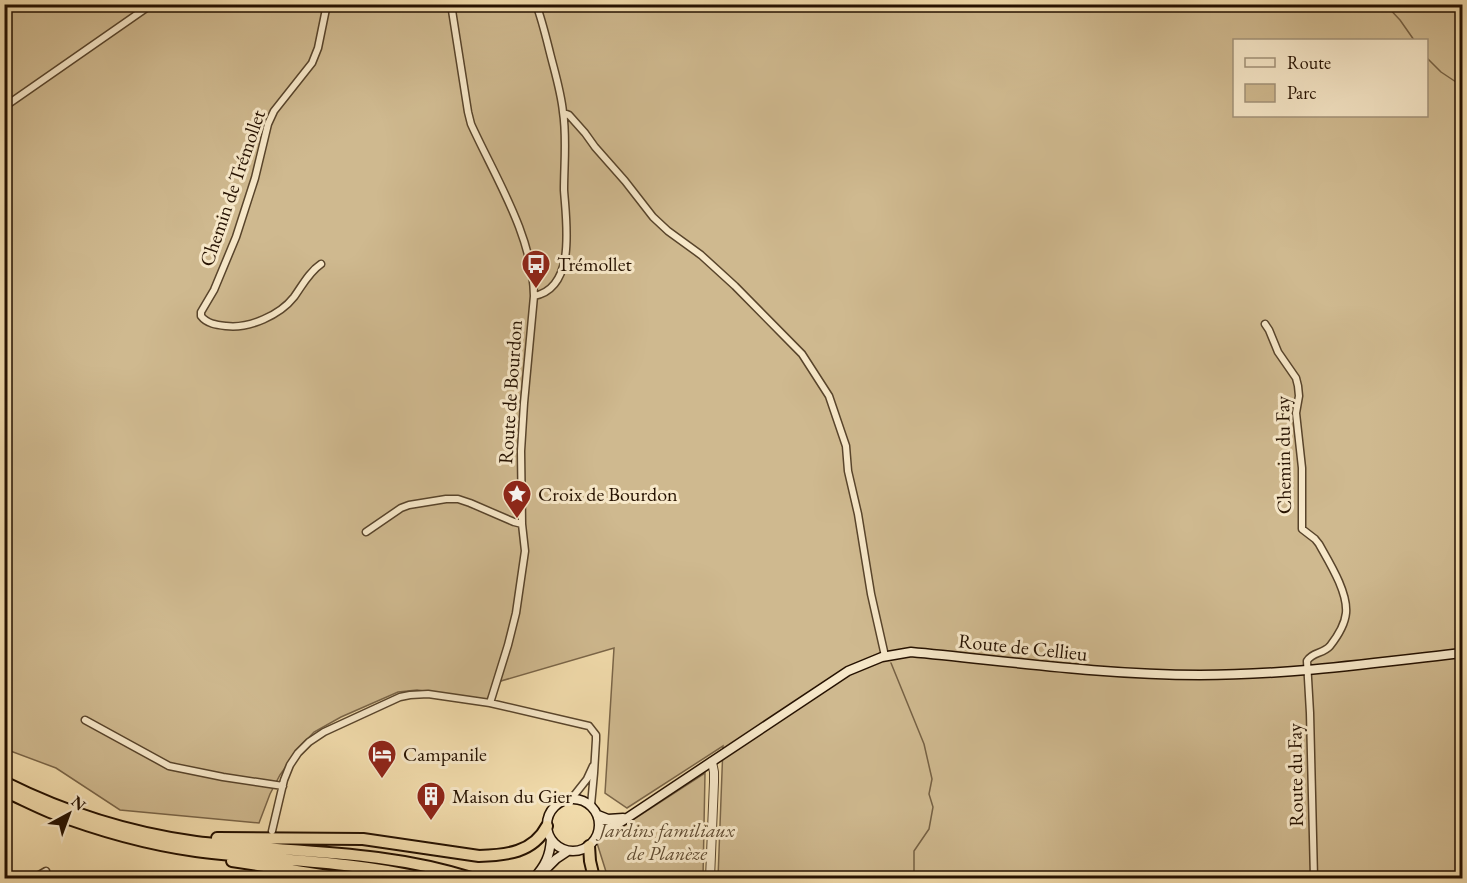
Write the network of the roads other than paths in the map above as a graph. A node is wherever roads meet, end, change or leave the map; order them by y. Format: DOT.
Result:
graph roads {
  1 [pos="152,4"];
  2 [pos="327,4"];
  3 [pos="451,4"];
  4 [pos="536,4"];
  5 [pos="4,107"];
  6 [pos="564,113"];
  7 [pos="321,264"];
  8 [pos="534,296"];
  9 [pos="1265,324"];
  10 [pos="522,524"];
  11 [pos="366,532"];
  12 [pos="1462,653"];
  13 [pos="885,656"];
  14 [pos="1308,671"];
  15 [pos="487,702"];
  16 [pos="85,720"];
  17 [pos="594,759"];
  18 [pos="712,762"];
  19 [pos="4,782"];
  20 [pos="283,786"];
  21 [pos="4,791"];
  22 [pos="572,798"];
  23 [pos="591,805"];
  24 [pos="598,815"];
  25 [pos="626,818"];
  26 [pos="546,826"];
  27 [pos="272,831"];
  28 [pos="598,834"];
  29 [pos="551,839"];
  30 [pos="194,846"];
  31 [pos="590,846"];
  32 [pos="568,851"];
  33 [pos="45,871"];
  34 [pos="4,876"];
  35 [pos="341,879"];
  36 [pos="422,879"];
  37 [pos="471,879"];
  38 [pos="535,879"];
  39 [pos="594,879"];
  40 [pos="710,879"];
  41 [pos="1314,879"];
  1 -- 5 [label="street"];
  2 -- 7 [label="street, Chemin de Trémollet"];
  3 -- 8 [label="street, Route de Bourdon"];
  4 -- 6 [label="street"];
  6 -- 8 [label="street"];
  6 -- 13 [label="street"];
  8 -- 10 [label="street, Route de Bourdon"];
  9 -- 14 [label="street, Chemin du Fay"];
  10 -- 11 [label="street"];
  10 -- 15 [label="street, Route de Bourdon"];
  12 -- 14 [label="main road, Route de Cellieu"];
  13 -- 14 [label="main road, Route de Cellieu"];
  13 -- 18 [label="main road, Route de Cellieu"];
  14 -- 41 [label="street, Route du Fay"];
  15 -- 17 [label="street"];
  15 -- 20 [label="street"];
  16 -- 20 [label="street"];
  17 -- 22 [label="street"];
  17 -- 23 [label="street"];
  18 -- 25 [label="main road, Route de Cellieu"];
  18 -- 40 [label="street"];
  19 -- 30 [label="highway"];
  20 -- 27 [label="street"];
  21 -- 30 [label="highway"];
  22 -- 23 [label="main road"];
  22 -- 26 [label="main road"];
  23 -- 24 [label="main road"];
  24 -- 25 [label="main road"];
  24 -- 28 [label="main road"];
  25 -- 28 [label="main road, Route de Cellieu"];
  26 -- 29 [label="main road"];
  26 -- 30 [label="highway"];
  28 -- 31 [label="main road"];
  29 -- 32 [label="main road"];
  29 -- 38 [label="main road"];
  30 -- 35 [label="highway"];
  30 -- 36 [label="highway"];
  30 -- 37 [label="highway"];
  31 -- 32 [label="main road"];
  31 -- 39 [label="highway"];
  32 -- 38 [label="main road"];
  33 -- 34 [label="street"];
}
